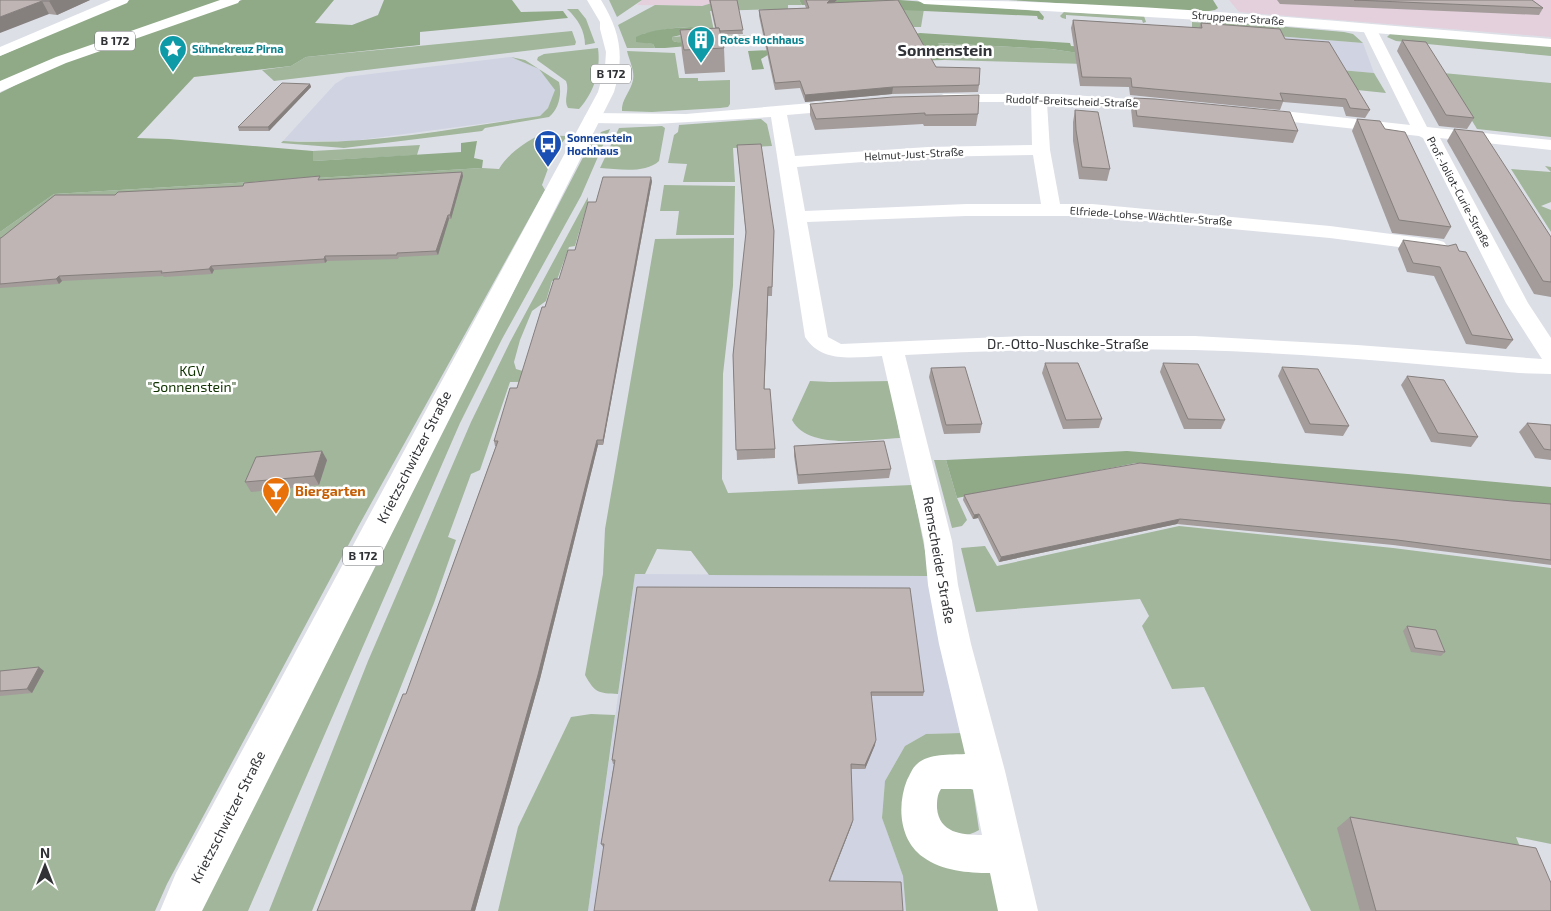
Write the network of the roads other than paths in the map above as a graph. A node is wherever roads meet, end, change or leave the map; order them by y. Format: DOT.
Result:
graph roads {
  1 [pos="122,0"];
  2 [pos="233,0"];
  3 [pos="581,0"];
  4 [pos="594,0"];
  5 [pos="924,0"];
  6 [pos="606,26"];
  7 [pos="1369,28"];
  8 [pos="1551,43"];
  9 [pos="0,52"];
  10 [pos="0,88"];
  11 [pos="1039,98"];
  12 [pos="928,100"];
  13 [pos="861,104"];
  14 [pos="1181,106"];
  15 [pos="778,111"];
  16 [pos="1239,112"];
  17 [pos="592,118"];
  18 [pos="1421,130"];
  19 [pos="1551,144"];
  20 [pos="1041,150"];
  21 [pos="788,162"];
  22 [pos="1051,210"];
  23 [pos="797,217"];
  24 [pos="1443,247"];
  25 [pos="892,348"];
  26 [pos="1551,355"];
  27 [pos="1551,364"];
  28 [pos="987,771"];
  29 [pos="1004,853"];
  30 [pos="181,911"];
  31 [pos="1018,911"];
  1 -- 9 [label="main road, B 172"];
  2 -- 10 [label="main road, B 172"];
  3 -- 6 [label="main road"];
  4 -- 6 [label="main road, Krietzschwitzer Straße / B 172"];
  5 -- 7 [label="main road, Struppener Straße"];
  6 -- 17 [label="main road, Krietzschwitzer Straße / B 172"];
  7 -- 8 [label="main road, Struppener Straße"];
  7 -- 18 [label="street, Prof.-Joliot-Curie-Straße"];
  11 -- 12 [label="street, Rudolf-Breitscheid-Straße"];
  11 -- 14 [label="street, Rudolf-Breitscheid-Straße"];
  11 -- 20 [label="street"];
  13 -- 15 [label="street"];
  15 -- 17 [label="street"];
  15 -- 21 [label="street, Dr.-Otto-Nuschke-Straße"];
  16 -- 18 [label="street"];
  17 -- 30 [label="main road, Krietzschwitzer Straße / B 172"];
  18 -- 19 [label="street"];
  18 -- 26 [label="street, Prof.-Joliot-Curie-Straße"];
  20 -- 21 [label="street, Helmut-Just-Straße"];
  20 -- 22 [label="street"];
  21 -- 23 [label="street, Dr.-Otto-Nuschke-Straße"];
  22 -- 23 [label="street, Elfriede-Lohse-Wächtler-Straße"];
  22 -- 24 [label="street, Elfriede-Lohse-Wächtler-Straße"];
  23 -- 25 [label="street, Dr.-Otto-Nuschke-Straße"];
  25 -- 27 [label="street, Dr.-Otto-Nuschke-Straße"];
  25 -- 28 [label="street, Remscheider Straße"];
  28 -- 29 [label="street, Remscheider Straße"];
  28 -- 29 [label="street"];
  29 -- 31 [label="street, Remscheider Straße"];
}
